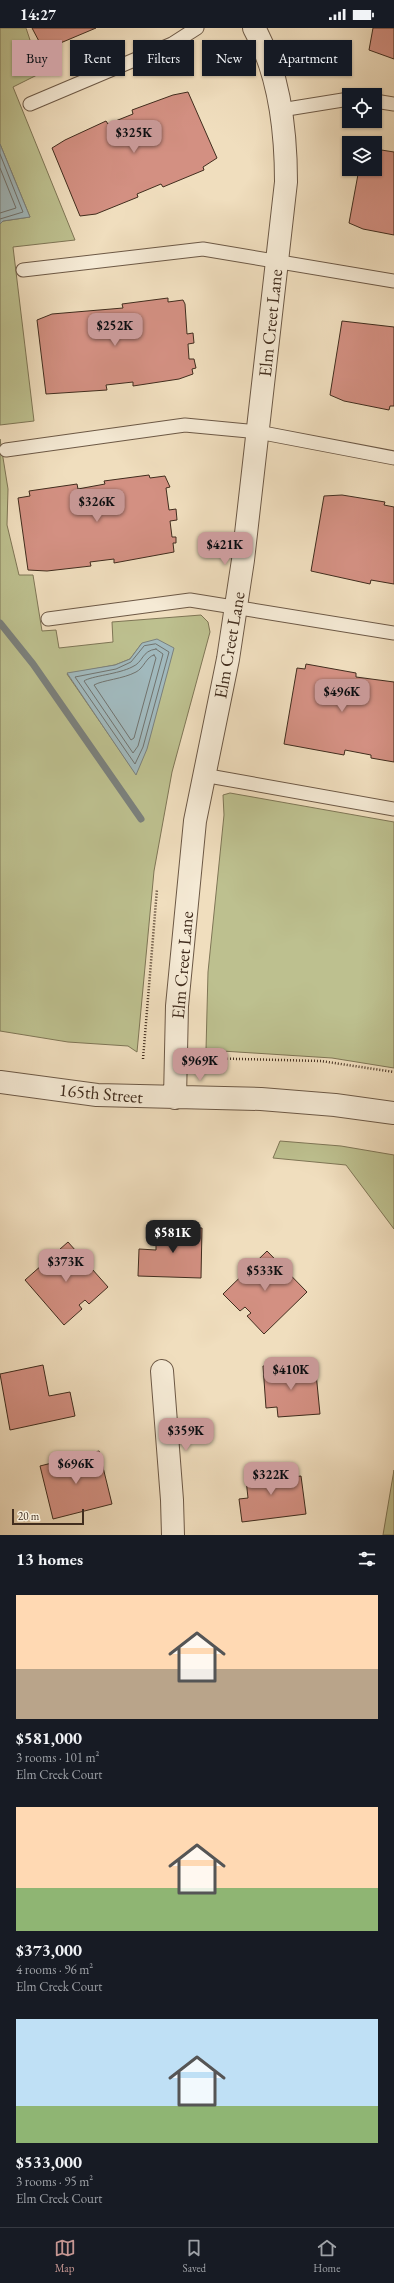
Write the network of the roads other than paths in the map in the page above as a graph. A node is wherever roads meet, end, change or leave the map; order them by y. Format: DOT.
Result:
graph roads {
  1 [pos="197,28"];
  2 [pos="254,28"];
  3 [pos="342,100"];
  4 [pos="382,102"];
  5 [pos="30,104"];
  6 [pos="394,104"];
  7 [pos="281,110"];
  8 [pos="277,260"];
  9 [pos="23,270"];
  10 [pos="394,280"];
  11 [pos="258,432"];
  12 [pos="6,450"];
  13 [pos="394,458"];
  14 [pos="236,607"];
  15 [pos="48,619"];
  16 [pos="394,634"];
  17 [pos="203,775"];
  18 [pos="394,810"];
  19 [pos="0,1082"];
  20 [pos="174,1098"];
  21 [pos="394,1113"];
  22 [pos="162,1372"];
  23 [pos="173,1535"];
  1 -- 5 [label="lane"];
  2 -- 7 [label="street, Elm Creet Lane"];
  3 -- 7 [label="lane"];
  4 -- 6 [label="lane"];
  7 -- 8 [label="street, Elm Creet Lane"];
  8 -- 9 [label="lane"];
  8 -- 10 [label="lane"];
  8 -- 11 [label="street, Elm Creet Lane"];
  11 -- 12 [label="lane"];
  11 -- 13 [label="lane"];
  11 -- 14 [label="street, Elm Creet Lane"];
  14 -- 15 [label="lane"];
  14 -- 16 [label="lane"];
  14 -- 17 [label="street, Elm Creet Lane"];
  17 -- 18 [label="lane"];
  17 -- 20 [label="street, Elm Creet Lane"];
  19 -- 20 [label="street, 165th Street"];
  20 -- 21 [label="street, 165th Street"];
  22 -- 23 [label="street"];
}
